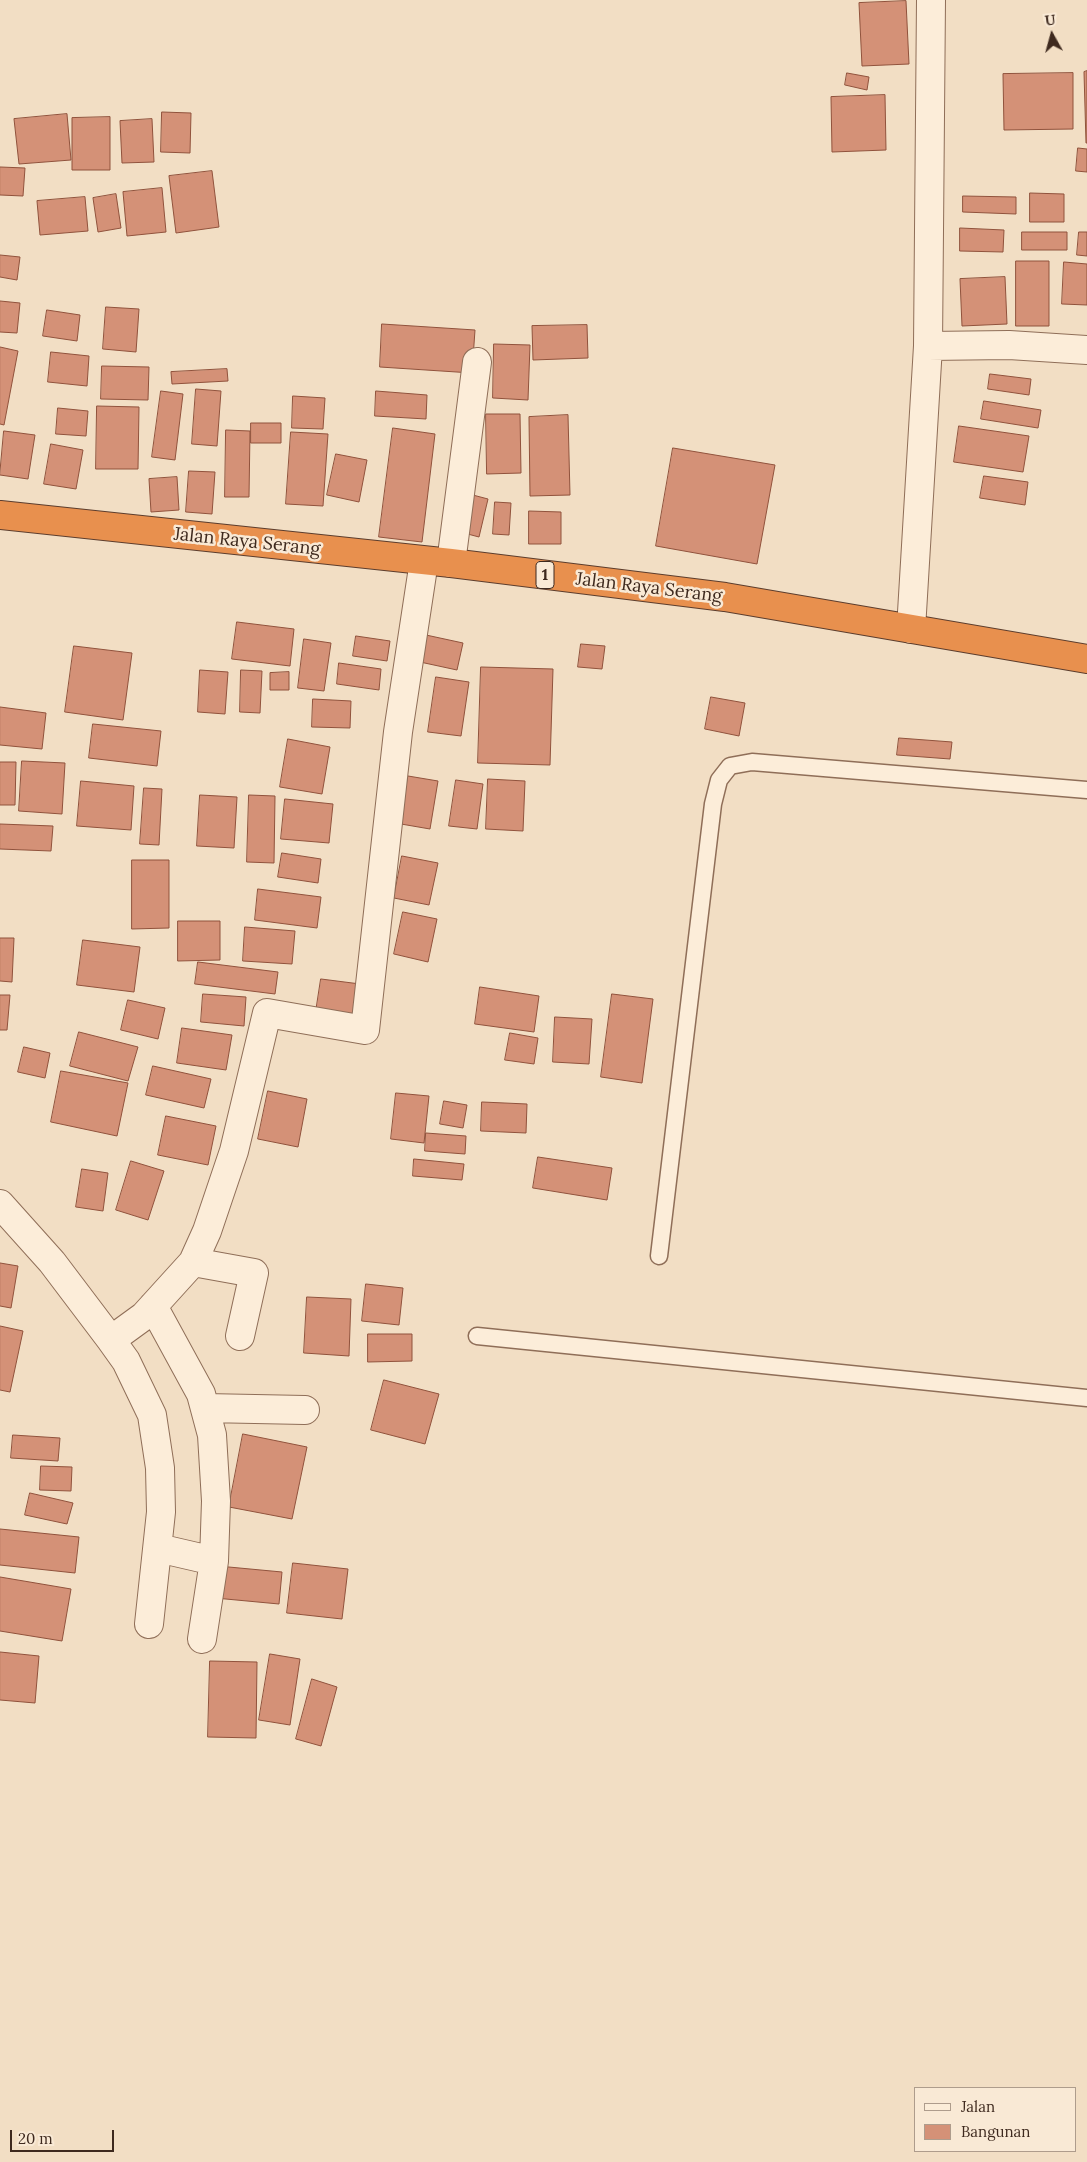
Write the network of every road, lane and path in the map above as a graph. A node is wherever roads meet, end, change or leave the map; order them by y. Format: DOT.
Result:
graph roads {
  1 [pos="931,0"];
  2 [pos="928,346"];
  3 [pos="1087,350"];
  4 [pos="477,362"];
  5 [pos="0,515"];
  6 [pos="424,561"];
  7 [pos="451,563"];
  8 [pos="911,629"];
  9 [pos="1087,659"];
  10 [pos="1087,790"];
  11 [pos="0,1204"];
  12 [pos="659,1256"];
  13 [pos="193,1262"];
  14 [pos="148,1311"];
  15 [pos="240,1336"];
  16 [pos="477,1336"];
  17 [pos="115,1338"];
  18 [pos="1087,1398"];
  19 [pos="205,1408"];
  20 [pos="305,1410"];
  21 [pos="167,1550"];
  22 [pos="210,1560"];
  23 [pos="149,1624"];
  24 [pos="202,1639"];
  1 -- 2 [label="street"];
  2 -- 3 [label="street"];
  2 -- 8 [label="street"];
  4 -- 7 [label="street"];
  5 -- 6 [label="highway, Jalan Raya Serang / 1"];
  6 -- 7 [label="highway, Jalan Raya Serang / 1"];
  6 -- 13 [label="street"];
  7 -- 8 [label="highway, Jalan Raya Serang / 1"];
  8 -- 9 [label="highway, Jalan Raya Serang / 1"];
  10 -- 12 [label="lane"];
  11 -- 17 [label="street"];
  13 -- 14 [label="street"];
  13 -- 15 [label="street"];
  14 -- 17 [label="street"];
  14 -- 19 [label="street"];
  16 -- 18 [label="lane"];
  17 -- 21 [label="street"];
  19 -- 20 [label="street"];
  19 -- 22 [label="street"];
  21 -- 22 [label="street"];
  21 -- 23 [label="street"];
  22 -- 24 [label="street"];
}
